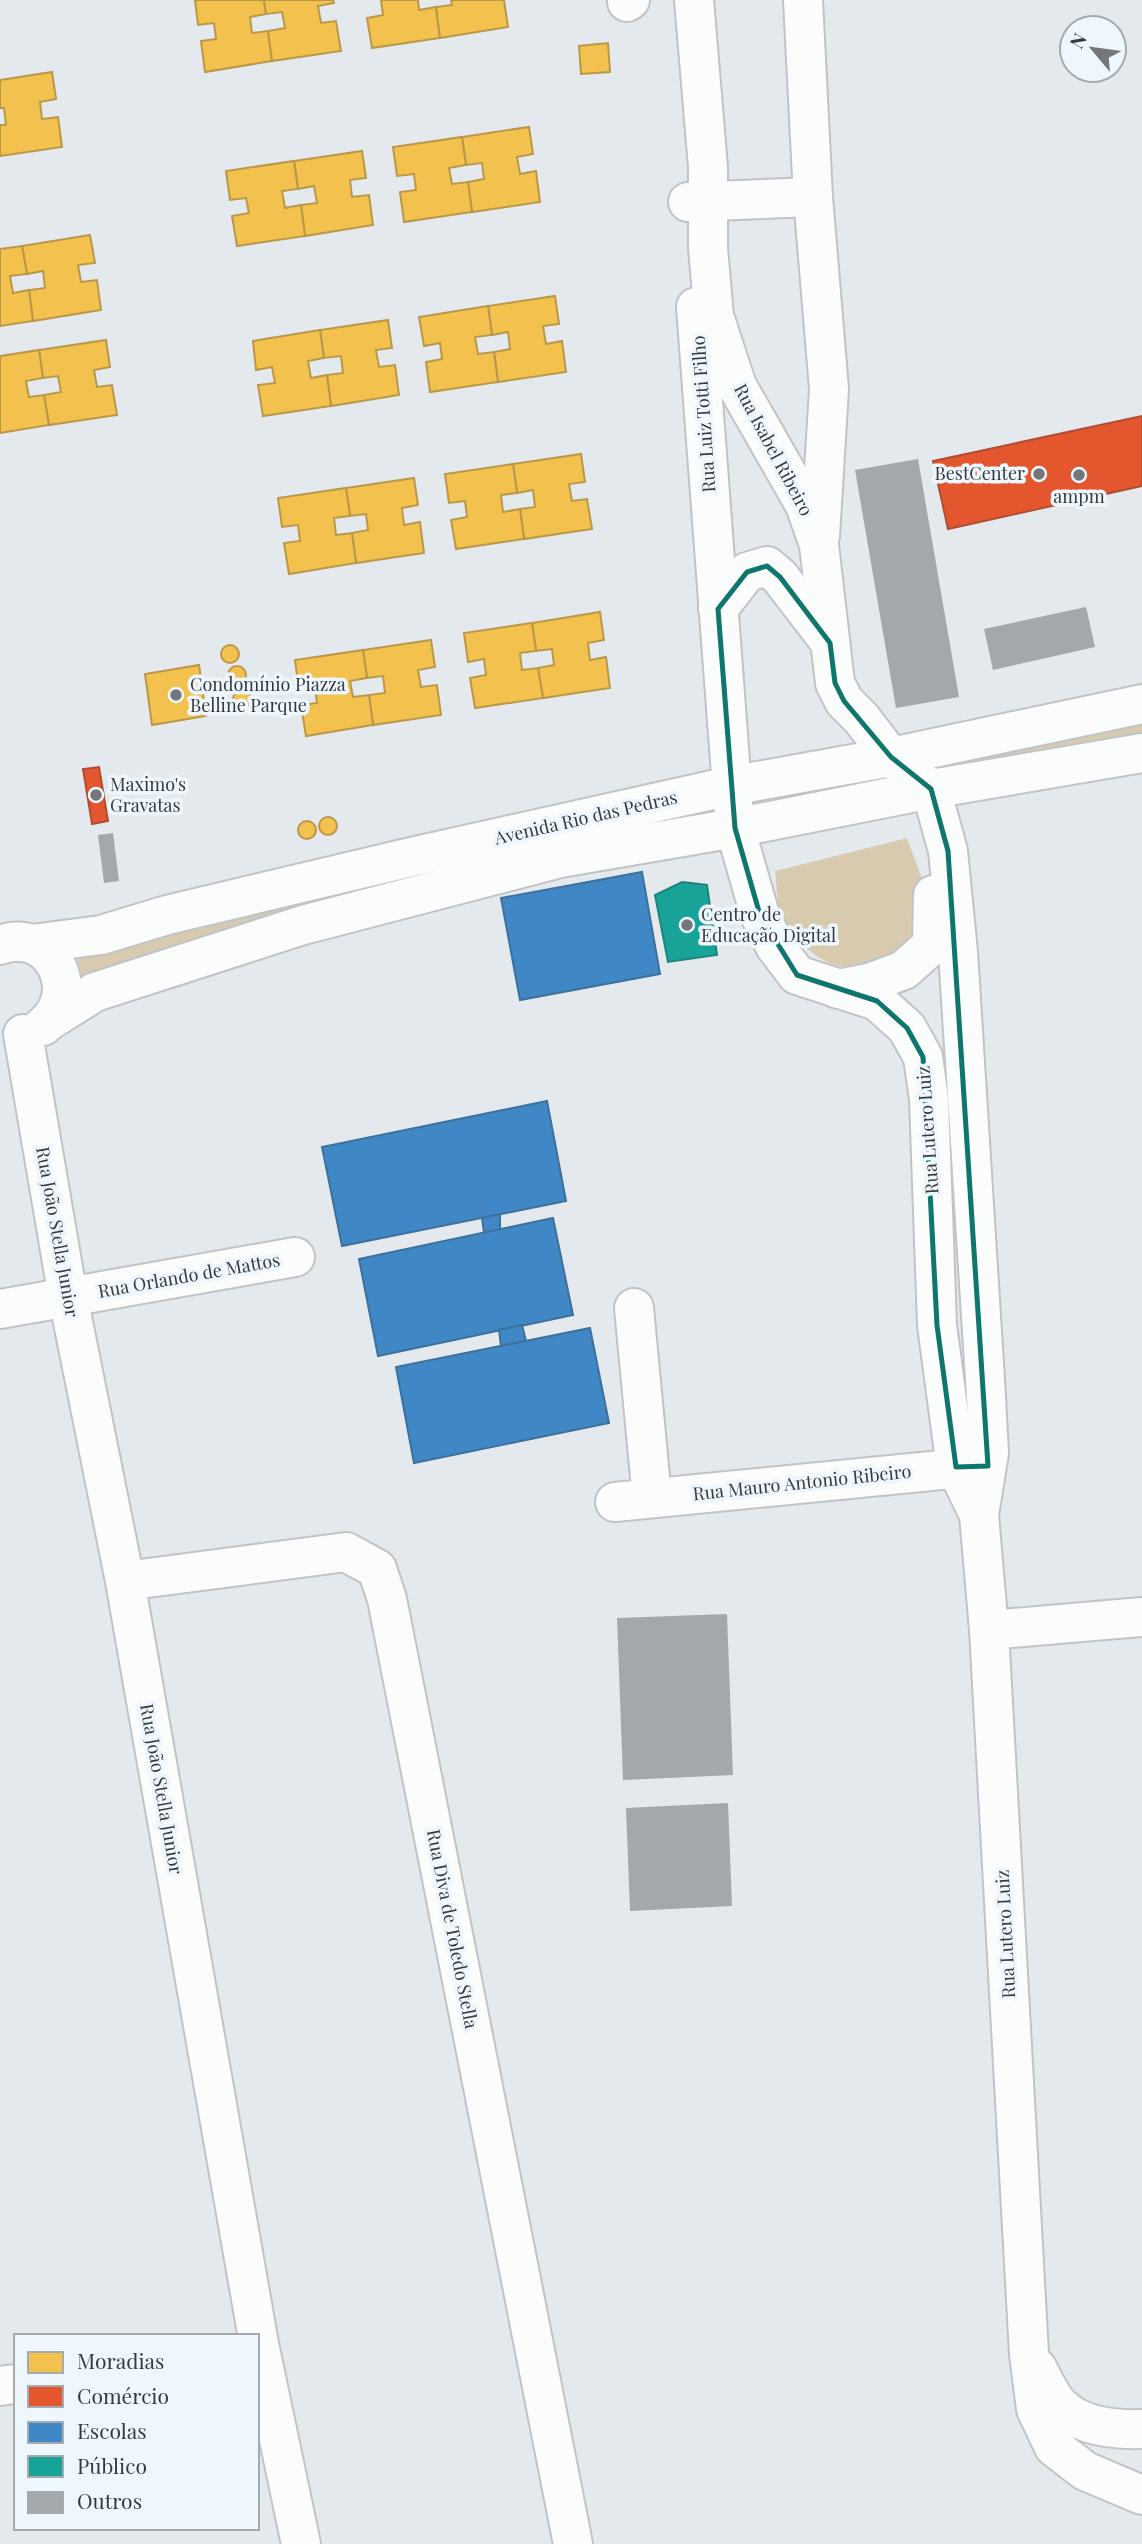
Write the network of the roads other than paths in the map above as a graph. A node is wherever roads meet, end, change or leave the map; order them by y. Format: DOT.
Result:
graph roads {
  1 [pos="679,0"];
  2 [pos="694,0"];
  3 [pos="803,0"];
  4 [pos="813,197"];
  5 [pos="698,202"];
  6 [pos="819,545"];
  7 [pos="718,609"];
  8 [pos="830,643"];
  9 [pos="1142,704"];
  10 [pos="1142,753"];
  11 [pos="891,757"];
  12 [pos="730,786"];
  13 [pos="931,789"];
  14 [pos="735,828"];
  15 [pos="948,852"];
  16 [pos="16,944"];
  17 [pos="836,989"];
  18 [pos="24,1028"];
  19 [pos="295,1257"];
  20 [pos="68,1297"];
  21 [pos="634,1308"];
  22 [pos="0,1309"];
  23 [pos="972,1467"];
  24 [pos="125,1581"];
  25 [pos="1142,1618"];
  26 [pos="989,1630"];
  27 [pos="256,2334"];
  28 [pos="259,2349"];
  29 [pos="1028,2354"];
  30 [pos="1142,2429"];
  31 [pos="1142,2495"];
  32 [pos="301,2544"];
  33 [pos="573,2544"];
  1 -- 5 [label="street, Rua Luiz Totti Filho"];
  2 -- 5 [label="street, Rua Isabel Ribeiro"];
  3 -- 4 [label="street"];
  4 -- 5 [label="street"];
  4 -- 6 [label="street"];
  5 -- 6 [label="street, Rua Isabel Ribeiro"];
  5 -- 7 [label="street, Rua Luiz Totti Filho"];
  6 -- 8 [label="street, Rua Isabel Ribeiro"];
  7 -- 8 [label="street"];
  7 -- 12 [label="street, Rua Luiz Totti Filho"];
  8 -- 11 [label="street, Rua Isabel Ribeiro"];
  9 -- 11 [label="street, Avenida Rio das Pedras"];
  10 -- 13 [label="street, Avenida Rio das Pedras"];
  11 -- 12 [label="street, Avenida Rio das Pedras"];
  11 -- 13 [label="street"];
  12 -- 14 [label="street, Rua Luiz Totti Filho"];
  12 -- 16 [label="street, Avenida Rio das Pedras"];
  13 -- 14 [label="street, Avenida Rio das Pedras"];
  13 -- 15 [label="street, Rua Lutero Luiz"];
  14 -- 17 [label="street, Rua Lutero Luiz"];
  14 -- 18 [label="street, Avenida Rio das Pedras"];
  15 -- 17 [label="street"];
  15 -- 23 [label="street, Rua Lutero Luiz"];
  16 -- 18 [label="street"];
  17 -- 23 [label="street, Rua Lutero Luiz"];
  18 -- 20 [label="street, Rua João Stella Junior"];
  19 -- 20 [label="street, Rua Orlando de Mattos"];
  20 -- 22 [label="street, Rua Orlando de Mattos"];
  20 -- 24 [label="street, Rua João Stella Junior"];
  21 -- 23 [label="street, Rua Mauro Antonio Ribeiro"];
  23 -- 26 [label="street, Rua Lutero Luiz"];
  24 -- 27 [label="street, Rua João Stella Junior"];
  24 -- 33 [label="street, Rua Diva de Toledo Stella"];
  25 -- 26 [label="street"];
  26 -- 29 [label="street, Rua Lutero Luiz"];
  28 -- 32 [label="street, Rua João Stella Junior"];
  29 -- 30 [label="street"];
  29 -- 31 [label="street, Rua Lutero Luiz"];
}
